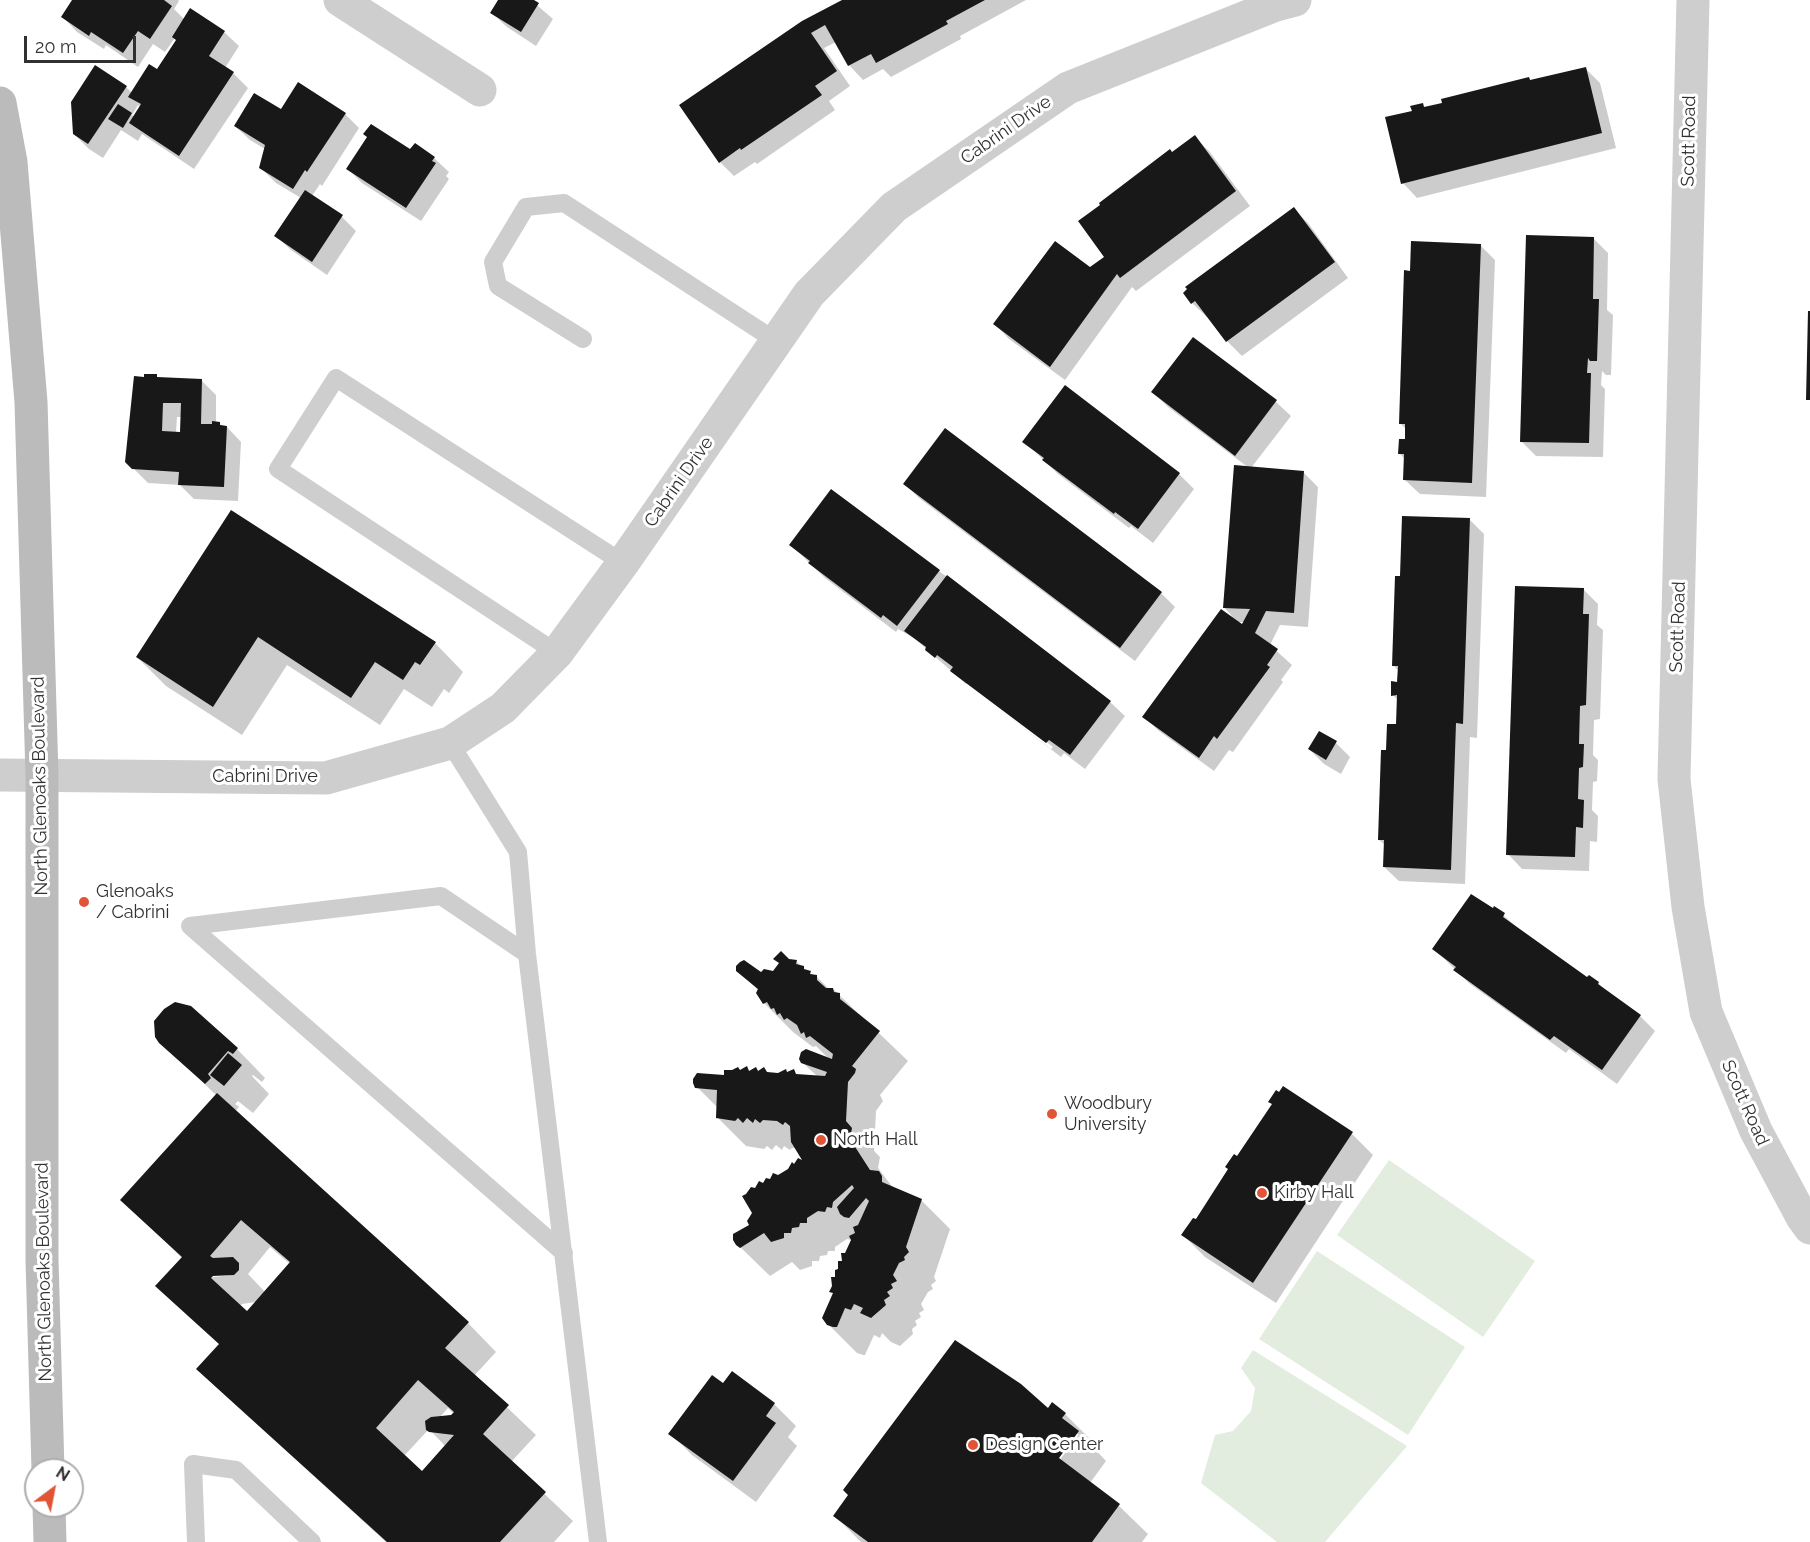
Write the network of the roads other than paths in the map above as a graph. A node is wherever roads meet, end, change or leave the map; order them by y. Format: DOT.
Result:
graph roads {
  1 [pos="340,0"];
  2 [pos="1295,0"];
  3 [pos="1693,0"];
  4 [pos="480,90"];
  5 [pos="0,103"];
  6 [pos="582,339"];
  7 [pos="776,341"];
  8 [pos="623,563"];
  9 [pos="557,653"];
  10 [pos="450,743"];
  11 [pos="0,775"];
  12 [pos="42,776"];
  13 [pos="527,954"];
  14 [pos="1810,1228"];
  15 [pos="564,1253"];
  16 [pos="48,1458"];
  17 [pos="49,1518"];
  18 [pos="50,1542"];
  19 [pos="196,1542"];
  20 [pos="312,1542"];
  21 [pos="598,1542"];
  1 -- 4 [label="street"];
  2 -- 7 [label="street, Cabrini Drive"];
  3 -- 14 [label="street, Scott Road"];
  5 -- 12 [label="main road, North Glenoaks Boulevard"];
  6 -- 7 [label="lane"];
  7 -- 8 [label="street, Cabrini Drive"];
  8 -- 9 [label="street, Cabrini Drive"];
  8 -- 9 [label="lane"];
  9 -- 10 [label="street, Cabrini Drive"];
  10 -- 12 [label="street, Cabrini Drive"];
  10 -- 13 [label="lane"];
  11 -- 12 [label="street, Cabrini Drive"];
  12 -- 16 [label="main road, North Glenoaks Boulevard"];
  13 -- 15 [label="lane"];
  13 -- 15 [label="lane"];
  15 -- 21 [label="lane"];
  17 -- 18 [label="main road"];
  19 -- 20 [label="lane"];
}
